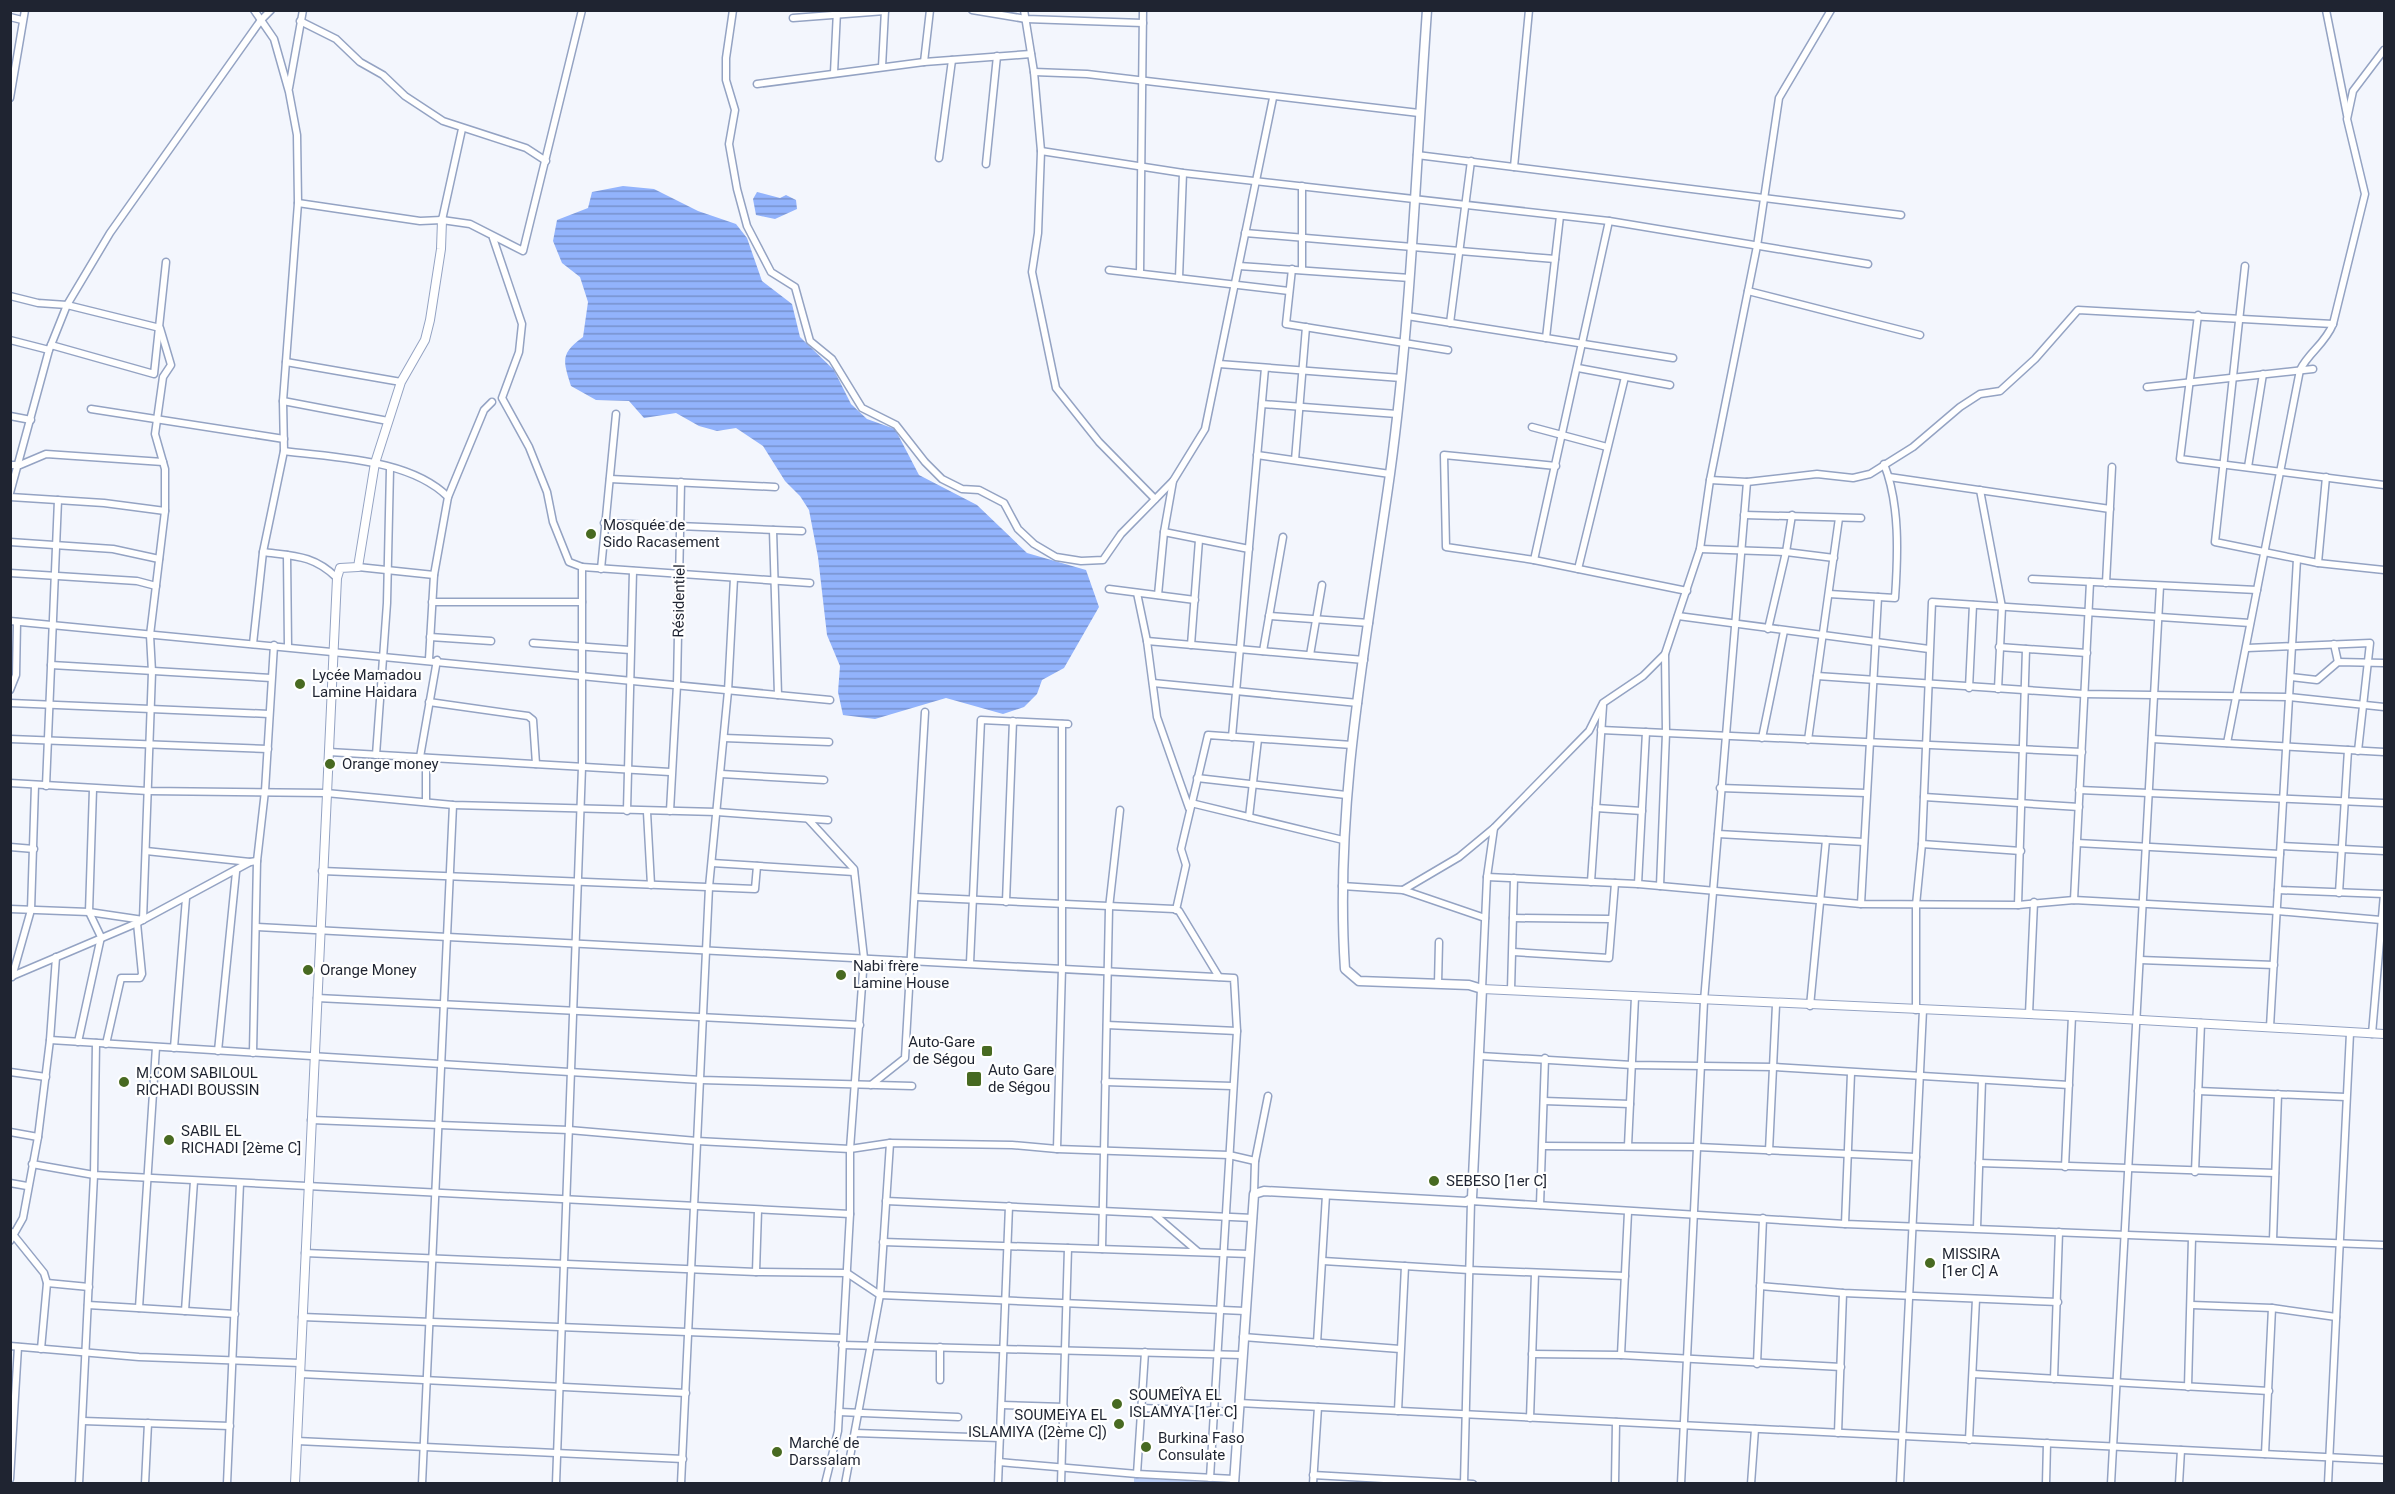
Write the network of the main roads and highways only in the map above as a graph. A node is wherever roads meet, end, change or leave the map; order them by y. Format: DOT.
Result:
graph roads {
  1 [pos="1426,10"];
  2 [pos="1234,1481"];
  1 -- 2 [label="main road"];
}
